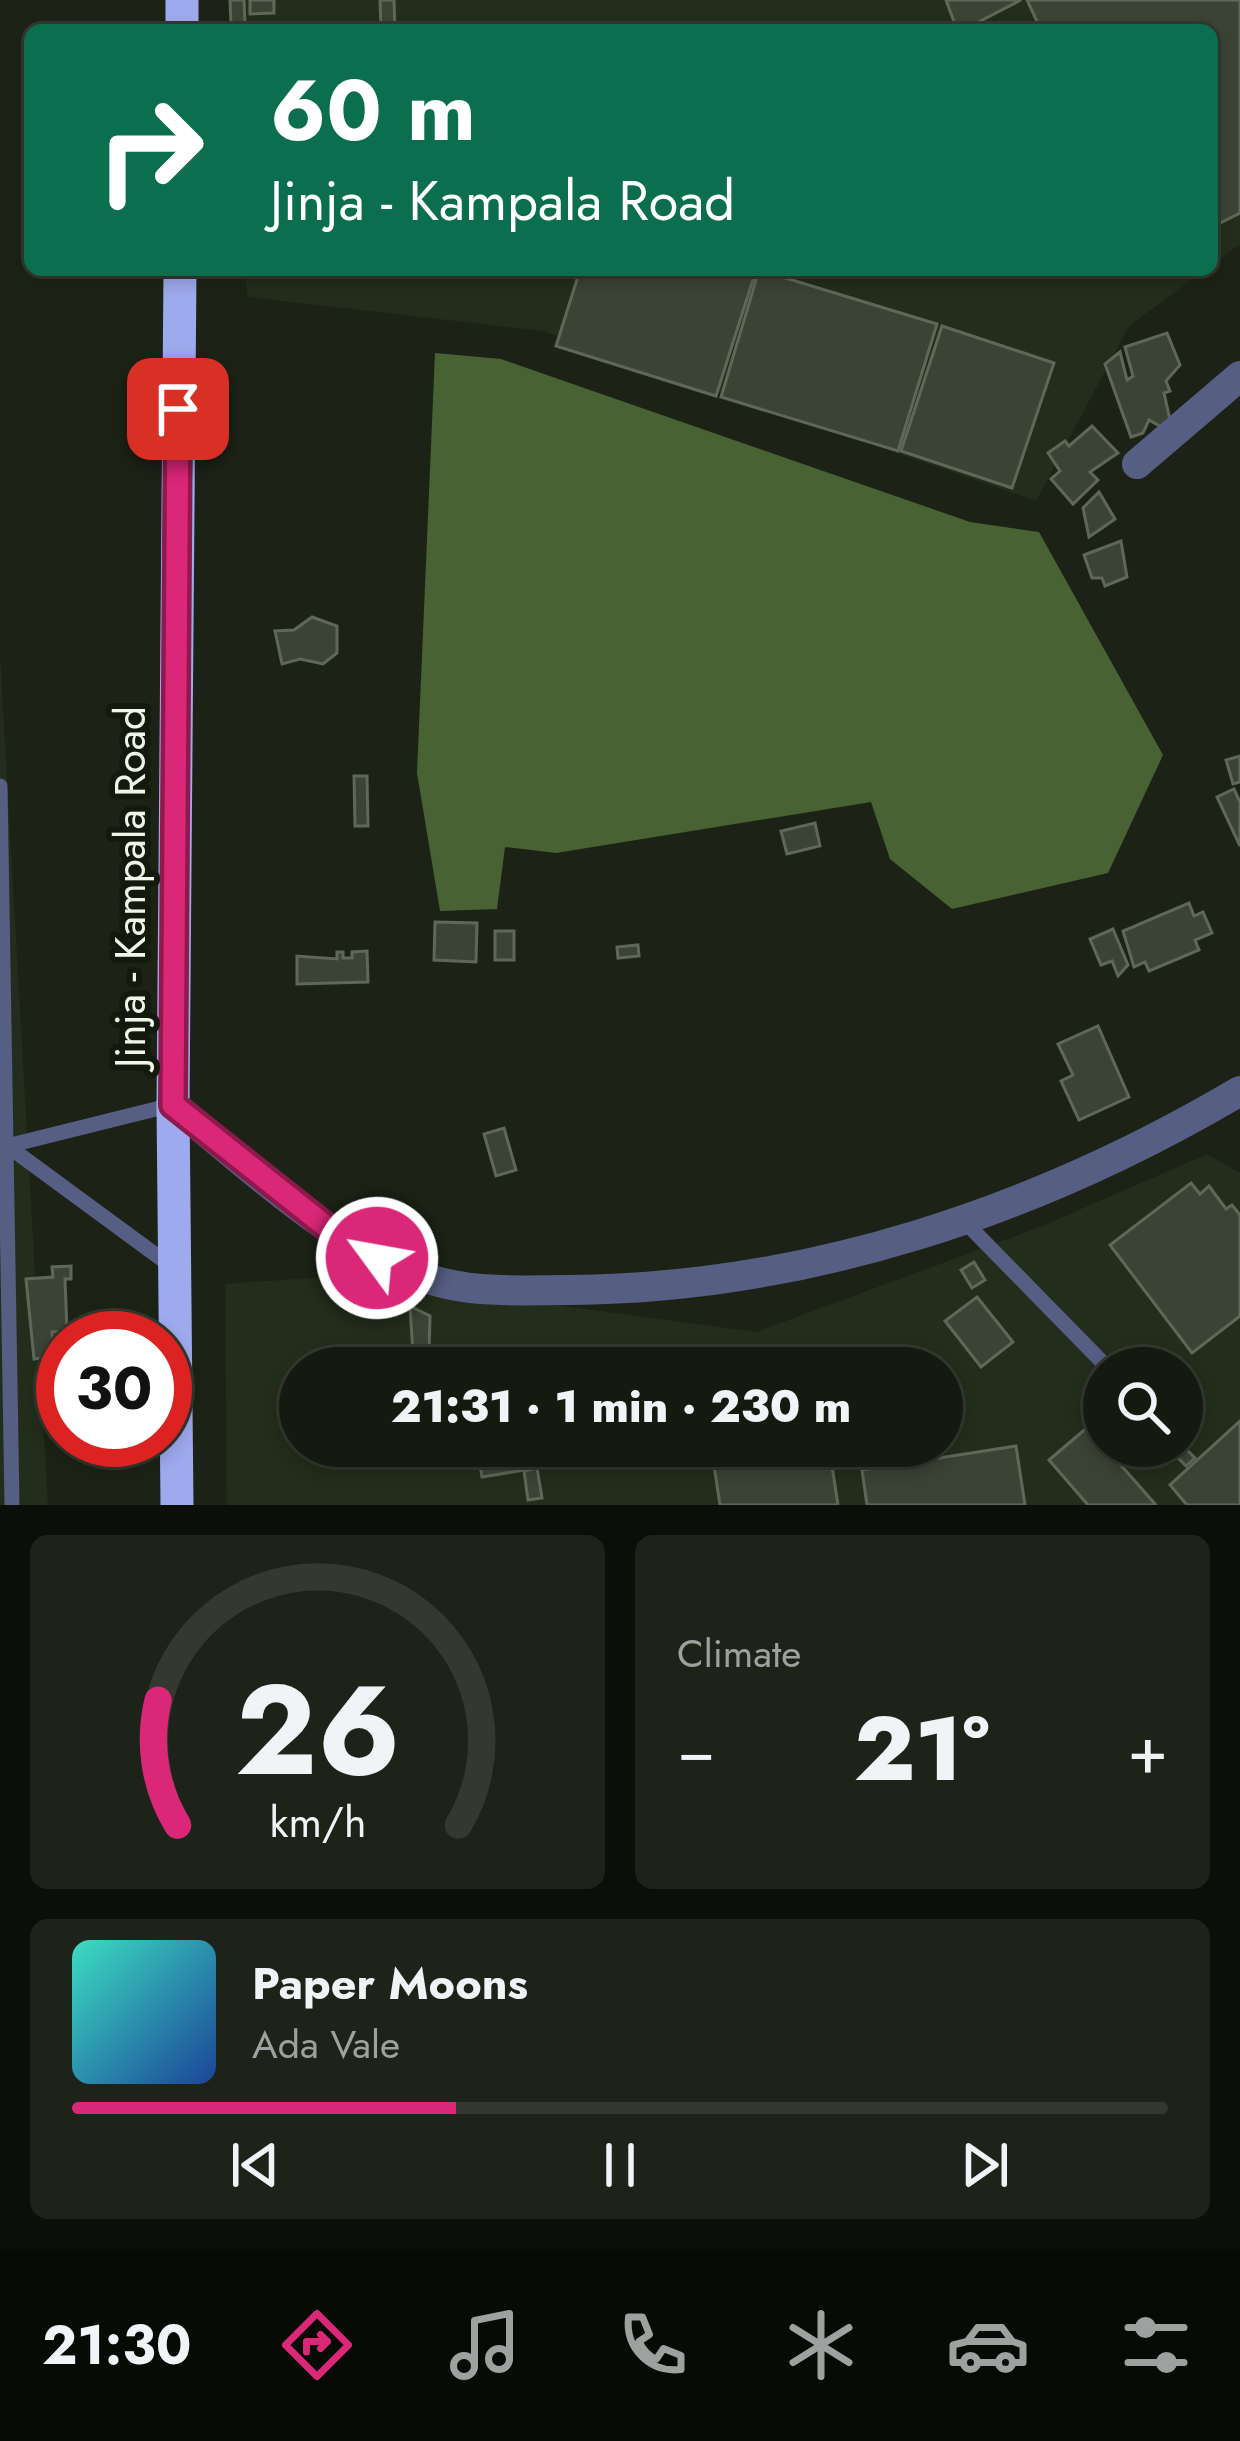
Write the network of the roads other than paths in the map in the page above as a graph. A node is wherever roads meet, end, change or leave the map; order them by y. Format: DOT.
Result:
graph roads {
  1 [pos="180,276"];
  2 [pos="1240,376"];
  3 [pos="1137,464"];
  4 [pos="0,786"];
  5 [pos="1240,1091"];
  6 [pos="173,1105"];
  7 [pos="4,1147"];
  8 [pos="965,1222"];
  9 [pos="173,1267"];
  10 [pos="1087,1347"];
  11 [pos="12,1505"];
  12 [pos="177,1505"];
  1 -- 6 [label="highway, Jinja - Kampala Road"];
  2 -- 3 [label="street"];
  4 -- 7 [label="lane"];
  5 -- 8 [label="street"];
  6 -- 7 [label="lane"];
  6 -- 8 [label="street"];
  6 -- 9 [label="highway, Jinja - Kampala Road"];
  7 -- 9 [label="lane"];
  7 -- 11 [label="lane"];
  8 -- 10 [label="lane"];
  9 -- 12 [label="highway, Jinja - Kampala Road"];
}
